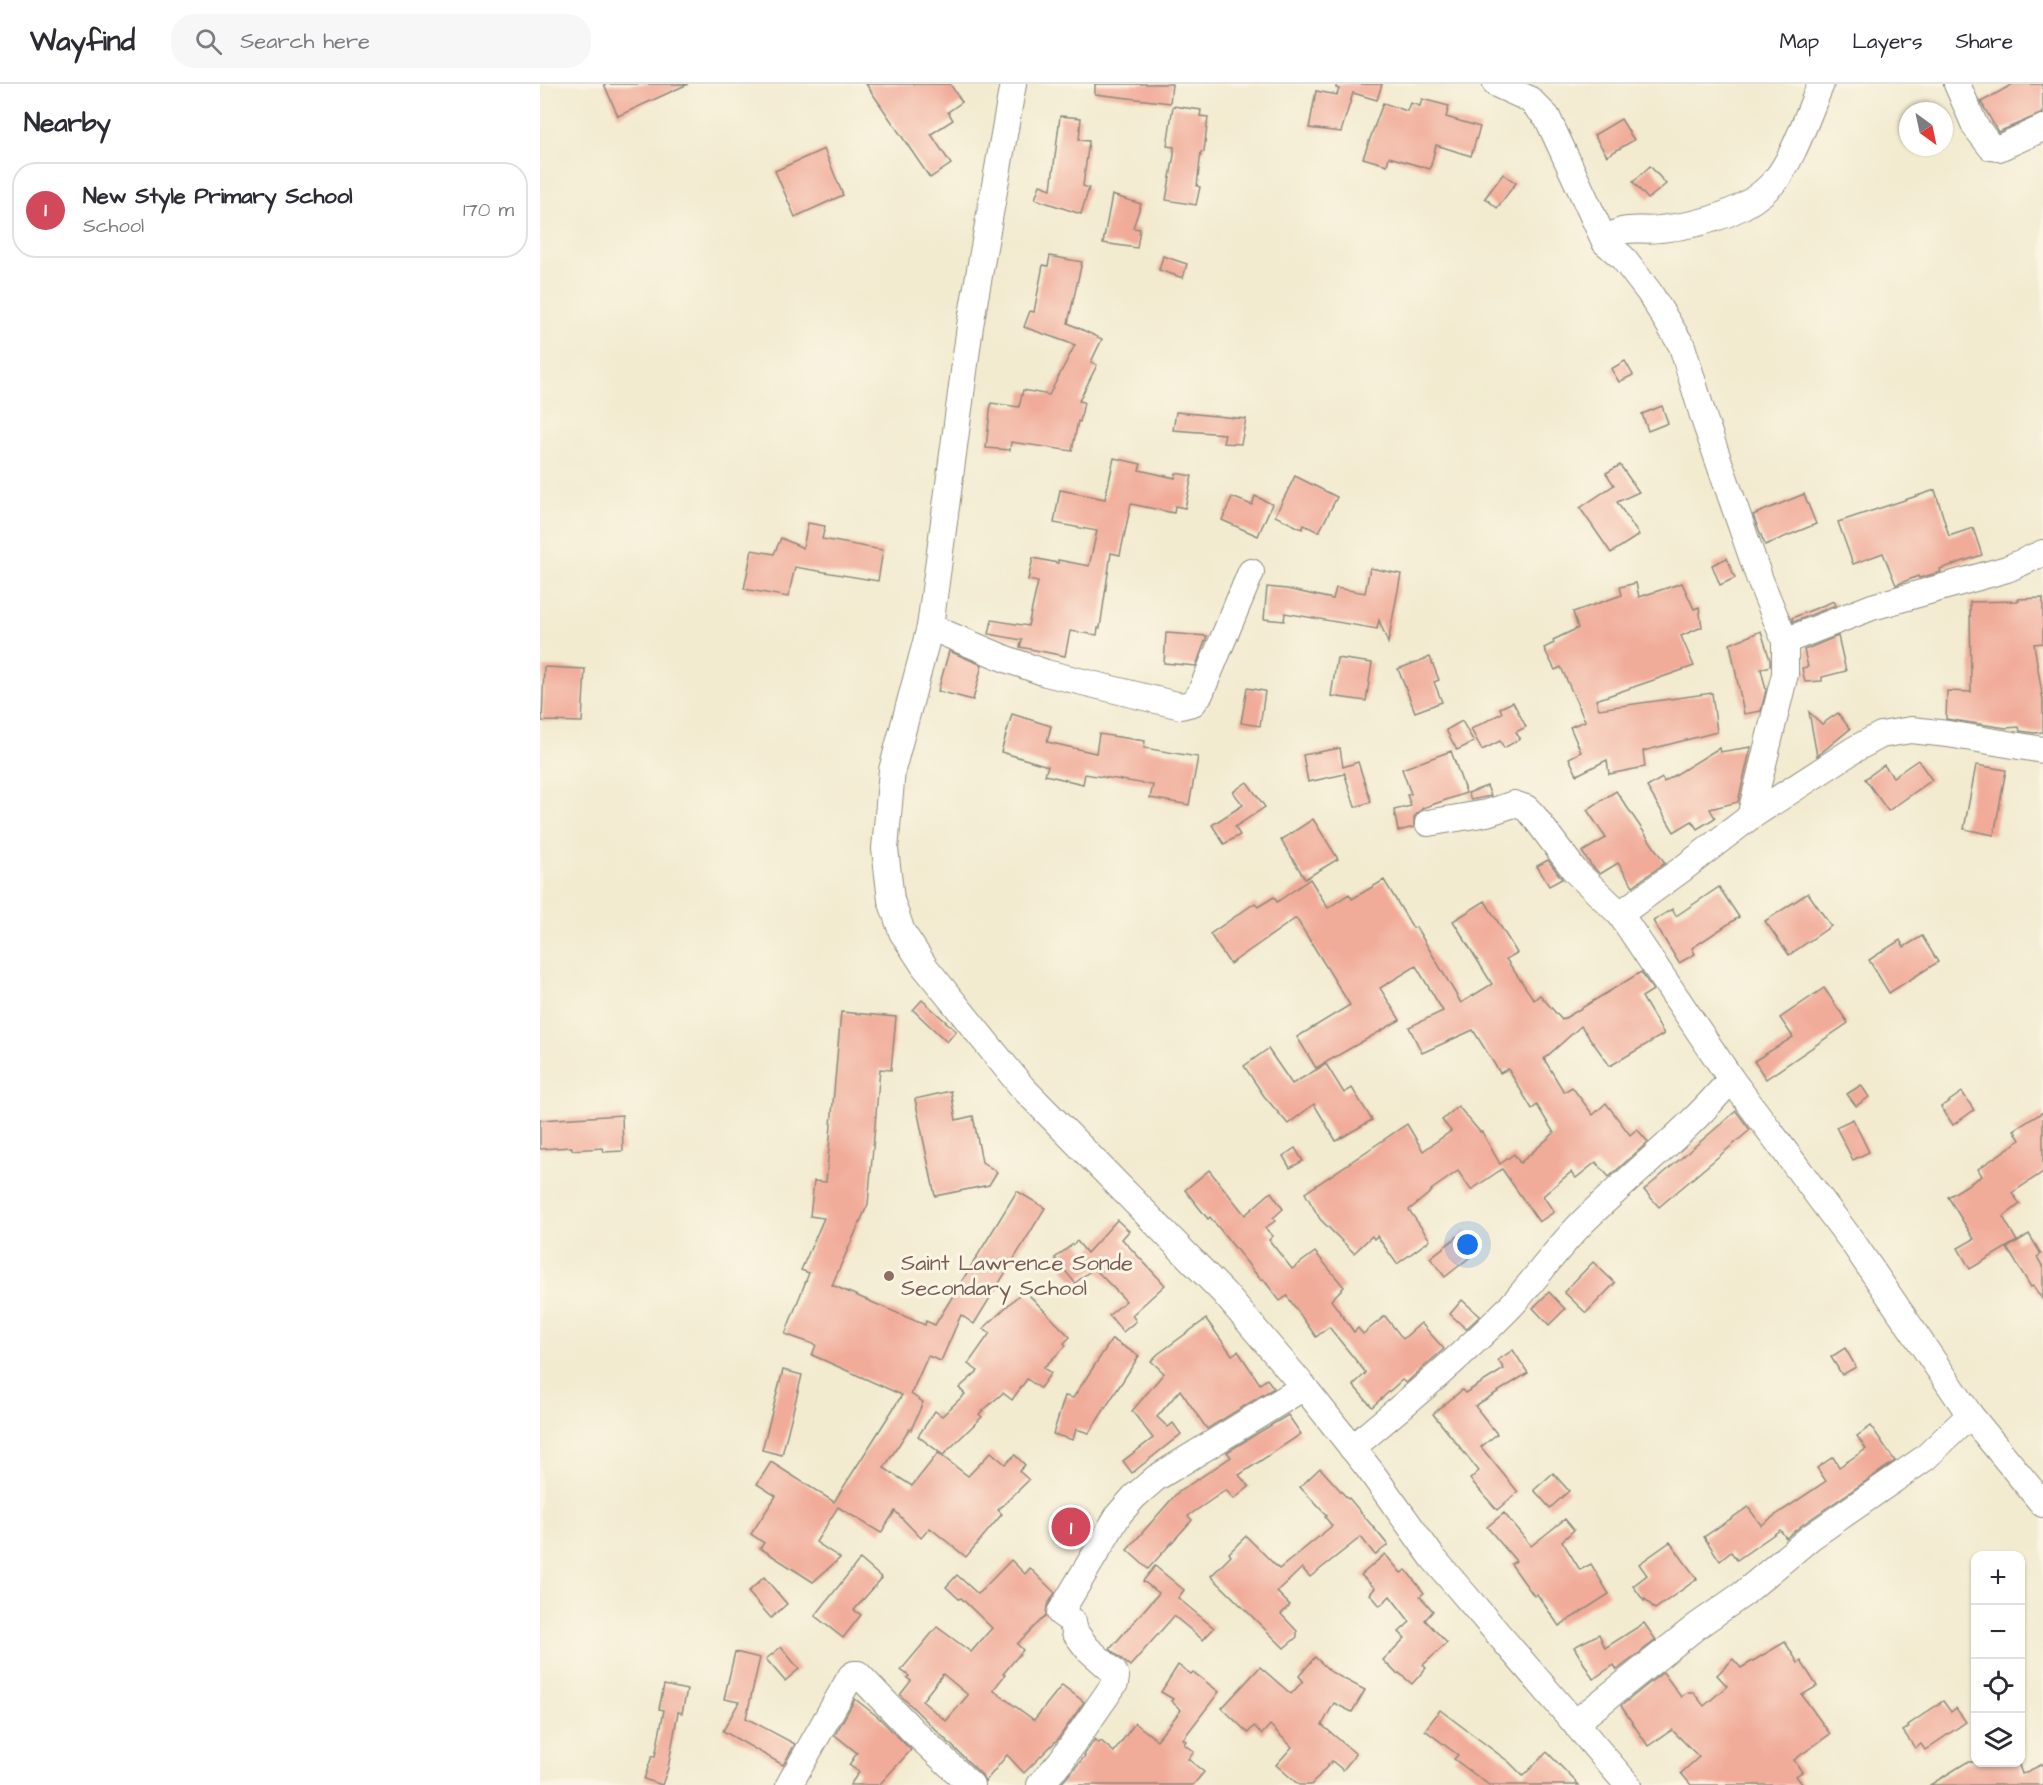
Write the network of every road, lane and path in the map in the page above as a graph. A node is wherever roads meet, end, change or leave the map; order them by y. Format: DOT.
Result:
graph roads {
  1 [pos="1013,84"];
  2 [pos="1496,84"];
  3 [pos="1821,84"];
  4 [pos="1958,84"];
  5 [pos="2043,128"];
  6 [pos="1605,242"];
  7 [pos="2043,553"];
  8 [pos="1251,572"];
  9 [pos="930,627"];
  10 [pos="1785,642"];
  11 [pos="2043,750"];
  12 [pos="1750,817"];
  13 [pos="1428,823"];
  14 [pos="1620,914"];
  15 [pos="1731,1079"];
  16 [pos="1305,1387"];
  17 [pos="1970,1415"];
  18 [pos="1352,1448"];
  19 [pos="2043,1504"];
  20 [pos="1575,1724"];
  21 [pos="789,1785"];
  22 [pos="971,1785"];
  23 [pos="1040,1785"];
  24 [pos="1628,1785"];
  1 -- 9 [label="street"];
  2 -- 6 [label="street"];
  3 -- 6 [label="street"];
  4 -- 5 [label="street"];
  6 -- 10 [label="street"];
  7 -- 10 [label="street"];
  8 -- 9 [label="street"];
  9 -- 16 [label="street"];
  10 -- 12 [label="street"];
  11 -- 12 [label="street"];
  12 -- 14 [label="street"];
  13 -- 14 [label="street"];
  14 -- 15 [label="street"];
  15 -- 17 [label="street"];
  15 -- 18 [label="street"];
  16 -- 18 [label="street"];
  16 -- 23 [label="street"];
  17 -- 19 [label="street"];
  17 -- 20 [label="street"];
  18 -- 20 [label="street"];
  20 -- 24 [label="street"];
  21 -- 22 [label="street"];
}
